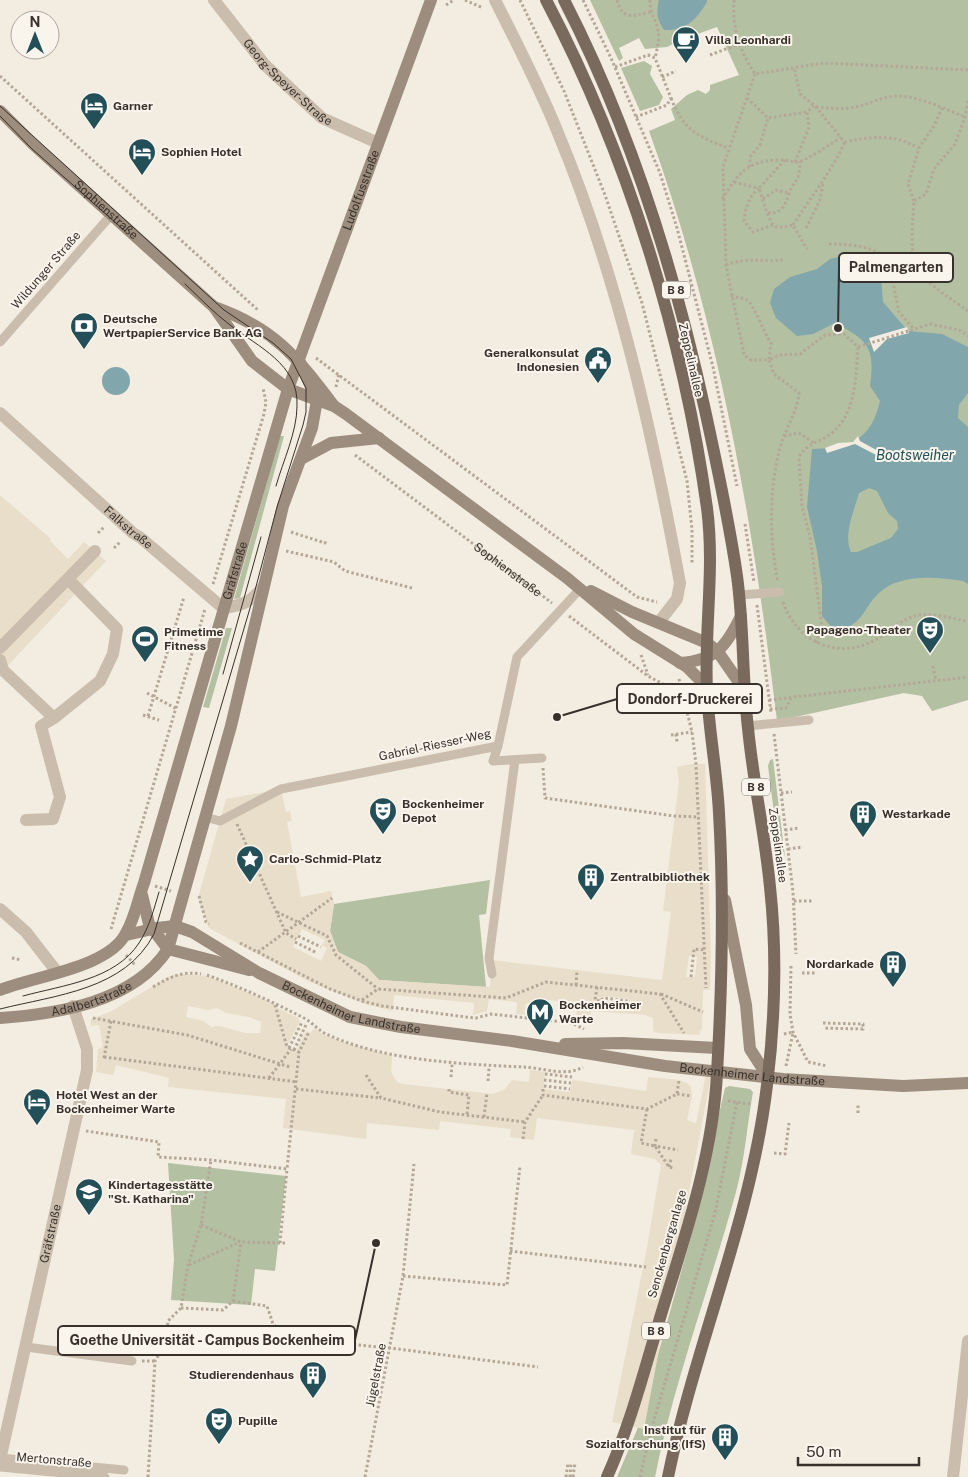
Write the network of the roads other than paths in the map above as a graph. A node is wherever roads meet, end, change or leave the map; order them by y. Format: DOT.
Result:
graph roads {
  1 [pos="214,0"];
  2 [pos="431,0"];
  3 [pos="495,0"];
  4 [pos="546,0"];
  5 [pos="564,0"];
  6 [pos="442,3"];
  7 [pos="425,20"];
  8 [pos="0,111"];
  9 [pos="378,143"];
  10 [pos="112,214"];
  11 [pos="214,307"];
  12 [pos="0,342"];
  13 [pos="299,360"];
  14 [pos="288,388"];
  15 [pos="317,400"];
  16 [pos="334,406"];
  17 [pos="0,413"];
  18 [pos="379,438"];
  19 [pos="301,459"];
  20 [pos="94,551"];
  21 [pos="567,578"];
  22 [pos="68,579"];
  23 [pos="264,586"];
  24 [pos="580,590"];
  25 [pos="780,592"];
  26 [pos="739,595"];
  27 [pos="223,608"];
  28 [pos="740,616"];
  29 [pos="659,622"];
  30 [pos="707,643"];
  31 [pos="0,648"];
  32 [pos="718,652"];
  33 [pos="706,658"];
  34 [pos="0,660"];
  35 [pos="680,663"];
  36 [pos="743,688"];
  37 [pos="707,692"];
  38 [pos="54,718"];
  39 [pos="809,720"];
  40 [pos="748,726"];
  41 [pos="498,746"];
  42 [pos="542,758"];
  43 [pos="515,760"];
  44 [pos="205,817"];
  45 [pos="26,820"];
  46 [pos="720,876"];
  47 [pos="149,884"];
  48 [pos="0,909"];
  49 [pos="175,926"];
  50 [pos="151,929"];
  51 [pos="126,935"];
  52 [pos="168,950"];
  53 [pos="57,972"];
  54 [pos="259,973"];
  55 [pos="492,974"];
  56 [pos="0,990"];
  57 [pos="73,1006"];
  58 [pos="0,1018"];
  59 [pos="538,1044"];
  60 [pos="717,1048"];
  61 [pos="717,1072"];
  62 [pos="768,1077"];
  63 [pos="968,1083"];
  64 [pos="968,1341"];
  65 [pos="26,1346"];
  66 [pos="132,1361"];
  67 [pos="0,1459"];
  68 [pos="0,1467"];
  69 [pos="124,1470"];
  70 [pos="105,1477"];
  71 [pos="607,1477"];
  72 [pos="668,1477"];
  73 [pos="953,1477"];
  1 -- 9 [label="street, Georg-Speyer-Straße"];
  2 -- 7 [label="street, Ludolfusstraße"];
  3 -- 29 [label="street"];
  4 -- 30 [label="main road, Zeppelinallee / B 8"];
  5 -- 26 [label="main road, Zeppelinallee / B 8"];
  6 -- 7 [label="street, Ludolfusstraße"];
  7 -- 9 [label="street, Ludolfusstraße"];
  8 -- 10 [label="street, Sophienstraße"];
  9 -- 13 [label="street, Ludolfusstraße"];
  10 -- 11 [label="street, Sophienstraße"];
  10 -- 12 [label="lane, Wildunger Straße"];
  11 -- 13 [label="street, Sophienstraße"];
  11 -- 14 [label="street, Sophienstraße"];
  13 -- 14 [label="street, Gräfstraße"];
  13 -- 15 [label="street"];
  13 -- 16 [label="street, Sophienstraße"];
  14 -- 15 [label="street, Sophienstraße"];
  14 -- 27 [label="street, Gräfstraße"];
  15 -- 16 [label="street, Sophienstraße"];
  15 -- 19 [label="street"];
  16 -- 18 [label="street, Sophienstraße"];
  17 -- 27 [label="street, Falkstraße"];
  18 -- 19 [label="street"];
  18 -- 21 [label="street, Sophienstraße"];
  19 -- 23 [label="street"];
  20 -- 22 [label="street"];
  21 -- 24 [label="street, Sophienstraße"];
  21 -- 29 [label="street, Sophienstraße"];
  22 -- 31 [label="street"];
  22 -- 38 [label="street"];
  23 -- 27 [label="street"];
  23 -- 44 [label="street"];
  24 -- 35 [label="street, Sophienstraße"];
  24 -- 41 [label="lane, Gabriel-Riesser-Weg"];
  25 -- 26 [label="lane"];
  26 -- 28 [label="main road, Zeppelinallee / B 8"];
  27 -- 47 [label="street, Gräfstraße"];
  28 -- 32 [label="street, Zeppelinallee"];
  28 -- 36 [label="main road, Zeppelinallee / B 8"];
  29 -- 30 [label="street, Sophienstraße"];
  30 -- 32 [label="street, Sophienstraße"];
  30 -- 33 [label="main road, Zeppelinallee / B 8"];
  32 -- 33 [label="street, Zeppelinallee"];
  32 -- 36 [label="street, Sophienstraße"];
  33 -- 35 [label="street"];
  33 -- 37 [label="main road, Zeppelinallee / B 8"];
  34 -- 38 [label="street"];
  35 -- 37 [label="street, Sophienstraße"];
  36 -- 40 [label="main road, Zeppelinallee / B 8"];
  37 -- 46 [label="main road, Zeppelinallee / B 8"];
  38 -- 45 [label="street"];
  39 -- 40 [label="lane"];
  40 -- 62 [label="main road, Zeppelinallee / B 8"];
  41 -- 43 [label="lane"];
  41 -- 44 [label="lane, Gabriel-Riesser-Weg"];
  42 -- 43 [label="lane"];
  43 -- 55 [label="lane"];
  44 -- 49 [label="street"];
  46 -- 60 [label="main road, Zeppelinallee / B 8"];
  46 -- 62 [label="street"];
  47 -- 50 [label="street, Gräfstraße"];
  47 -- 51 [label="street, Gräfstraße"];
  48 -- 53 [label="street"];
  49 -- 50 [label="street, Bockenheimer Landstraße"];
  49 -- 52 [label="street"];
  49 -- 54 [label="street, Bockenheimer Landstraße"];
  50 -- 51 [label="street, Bockenheimer Landstraße"];
  50 -- 52 [label="street, Gräfstraße"];
  51 -- 53 [label="street"];
  52 -- 54 [label="street, Bockenheimer Landstraße"];
  52 -- 57 [label="street, Adalbertstraße"];
  53 -- 56 [label="street"];
  54 -- 59 [label="street, Bockenheimer Landstraße"];
  57 -- 58 [label="street, Adalbertstraße"];
  57 -- 65 [label="street, Gräfstraße"];
  59 -- 60 [label="street, Bockenheimer Landstraße"];
  59 -- 61 [label="street, Bockenheimer Landstraße"];
  60 -- 61 [label="main road, Zeppelinallee / B 8"];
  61 -- 62 [label="street, Bockenheimer Landstraße"];
  61 -- 71 [label="main road, Senckenberganlage / B 8"];
  62 -- 63 [label="street, Bockenheimer Landstraße"];
  62 -- 72 [label="main road, B 8"];
  64 -- 73 [label="street"];
  65 -- 66 [label="lane"];
  65 -- 67 [label="street, Gräfstraße"];
  67 -- 69 [label="lane"];
  68 -- 70 [label="lane, Mertonstraße"];
}
